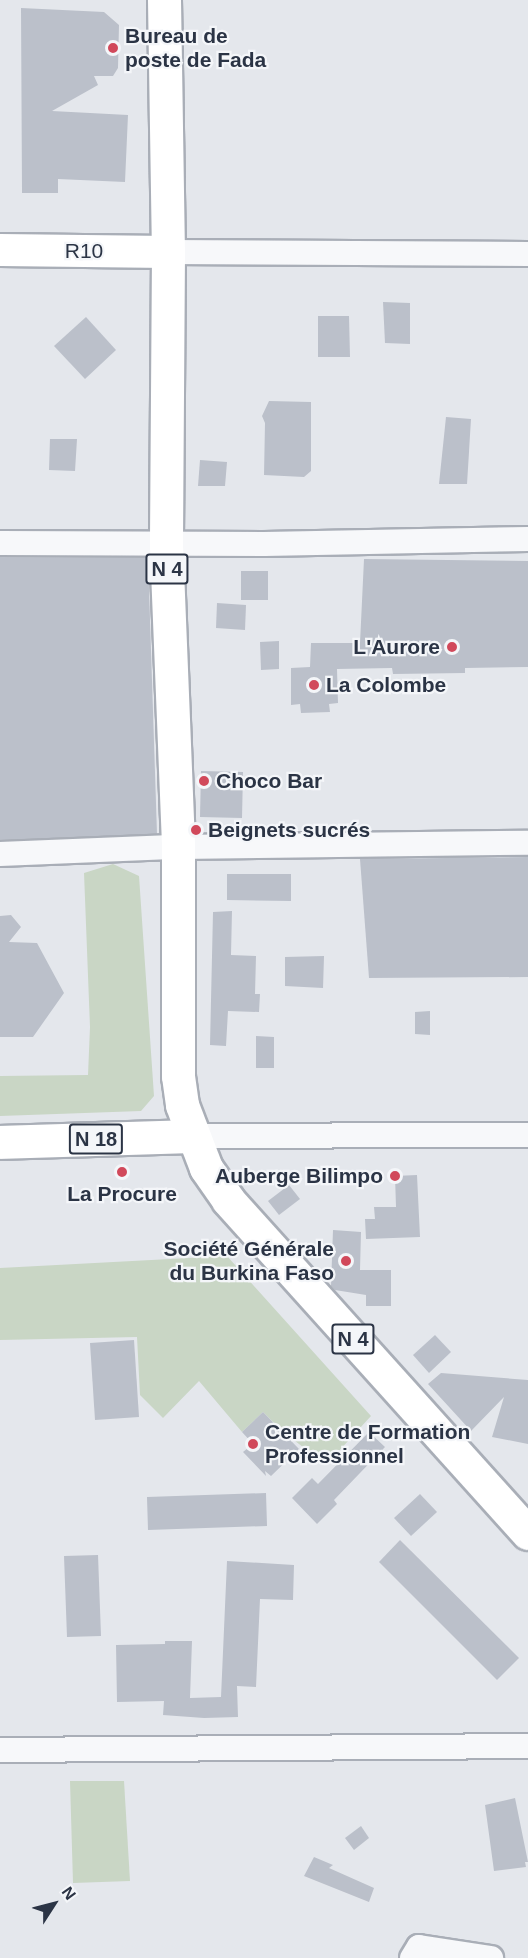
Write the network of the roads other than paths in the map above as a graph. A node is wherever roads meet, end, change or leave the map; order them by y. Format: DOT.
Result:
graph roads {
  1 [pos="164,0"];
  2 [pos="0,250"];
  3 [pos="168,252"];
  4 [pos="528,254"];
  5 [pos="528,539"];
  6 [pos="0,543"];
  7 [pos="166,545"];
  8 [pos="528,843"];
  9 [pos="178,847"];
  10 [pos="0,854"];
  11 [pos="528,1135"];
  12 [pos="192,1136"];
  13 [pos="0,1142"];
  14 [pos="524,1523"];
  15 [pos="528,1746"];
  16 [pos="0,1750"];
  17 [pos="412,1958"];
  18 [pos="491,1958"];
  1 -- 3 [label="highway, N 4"];
  2 -- 3 [label="main road, R10"];
  3 -- 4 [label="street"];
  3 -- 7 [label="highway, N 4"];
  5 -- 7 [label="street"];
  6 -- 7 [label="street"];
  7 -- 9 [label="highway, N 4"];
  8 -- 9 [label="street"];
  9 -- 10 [label="street"];
  9 -- 12 [label="highway, N 4"];
  11 -- 12 [label="street"];
  12 -- 13 [label="highway, N 18"];
  12 -- 14 [label="highway, N 4"];
  15 -- 16 [label="street"];
  17 -- 18 [label="street"];
}
